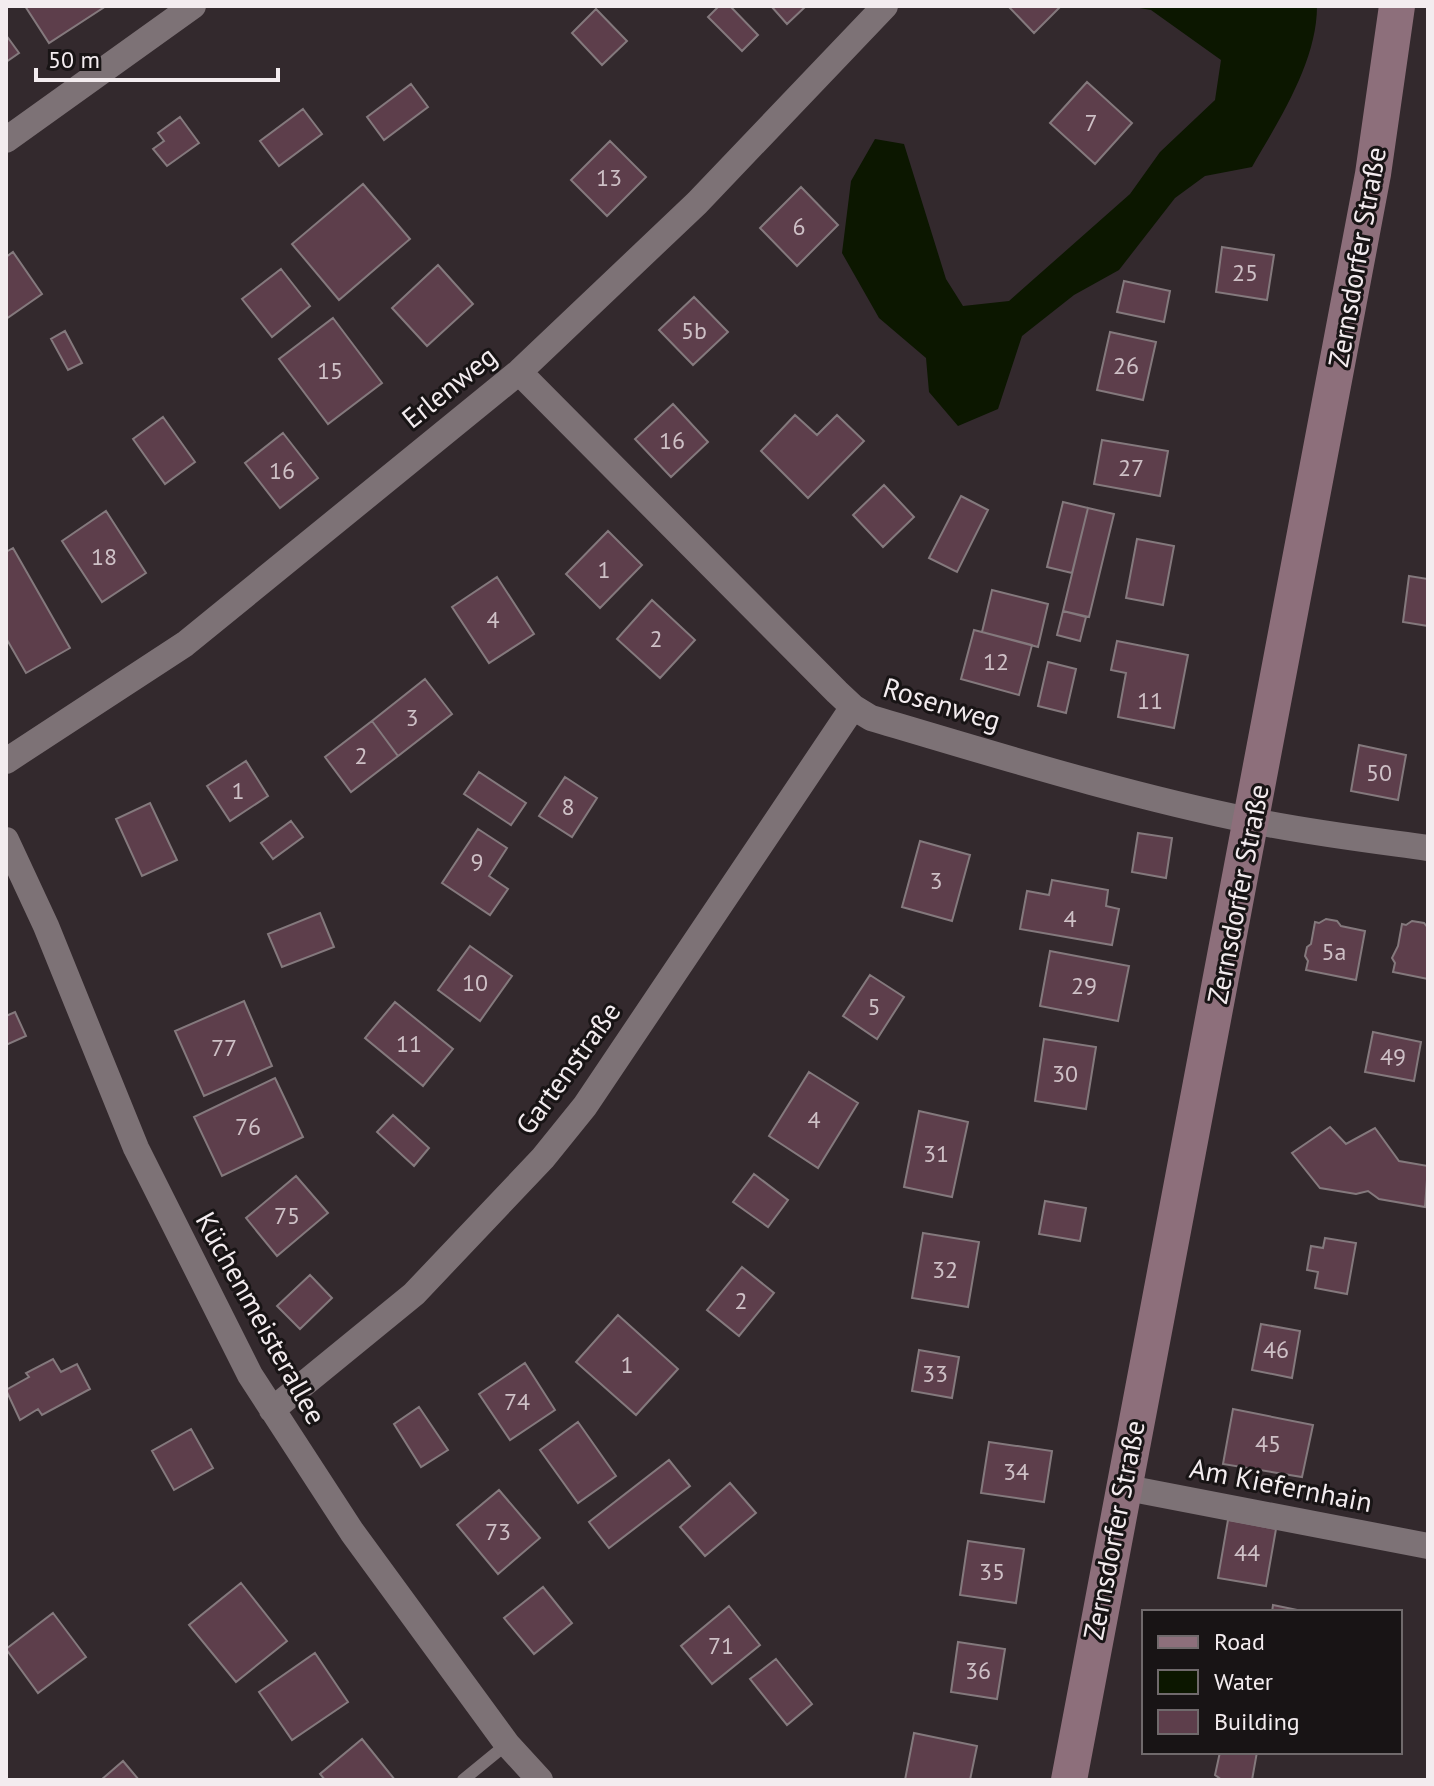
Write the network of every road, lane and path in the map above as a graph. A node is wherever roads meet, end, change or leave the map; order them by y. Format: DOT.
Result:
graph roads {
  1 [pos="193,6"];
  2 [pos="885,6"];
  3 [pos="1397,6"];
  4 [pos="6,140"];
  5 [pos="519,372"];
  6 [pos="853,707"];
  7 [pos="6,761"];
  8 [pos="1252,821"];
  9 [pos="6,840"];
  10 [pos="1428,848"];
  11 [pos="272,1410"];
  12 [pos="1122,1487"];
  13 [pos="1428,1546"];
  14 [pos="507,1744"];
  15 [pos="463,1780"];
  16 [pos="540,1780"];
  17 [pos="1069,1780"];
  1 -- 4 [label="street"];
  2 -- 5 [label="street, Erlenweg"];
  3 -- 8 [label="street, Zernsdorfer Straße"];
  5 -- 6 [label="street, Rosenweg"];
  5 -- 7 [label="street, Erlenweg"];
  6 -- 8 [label="street, Rosenweg"];
  6 -- 11 [label="street, Gartenstraße"];
  8 -- 10 [label="street, Rosenweg"];
  8 -- 12 [label="street, Zernsdorfer Straße"];
  9 -- 11 [label="street, Küchenmeisterallee"];
  11 -- 14 [label="street, Küchenmeisterallee"];
  12 -- 13 [label="street, Am Kiefernhain"];
  12 -- 17 [label="street, Zernsdorfer Straße"];
  14 -- 15 [label="lane"];
  14 -- 16 [label="street, Küchenmeisterallee"];
}
